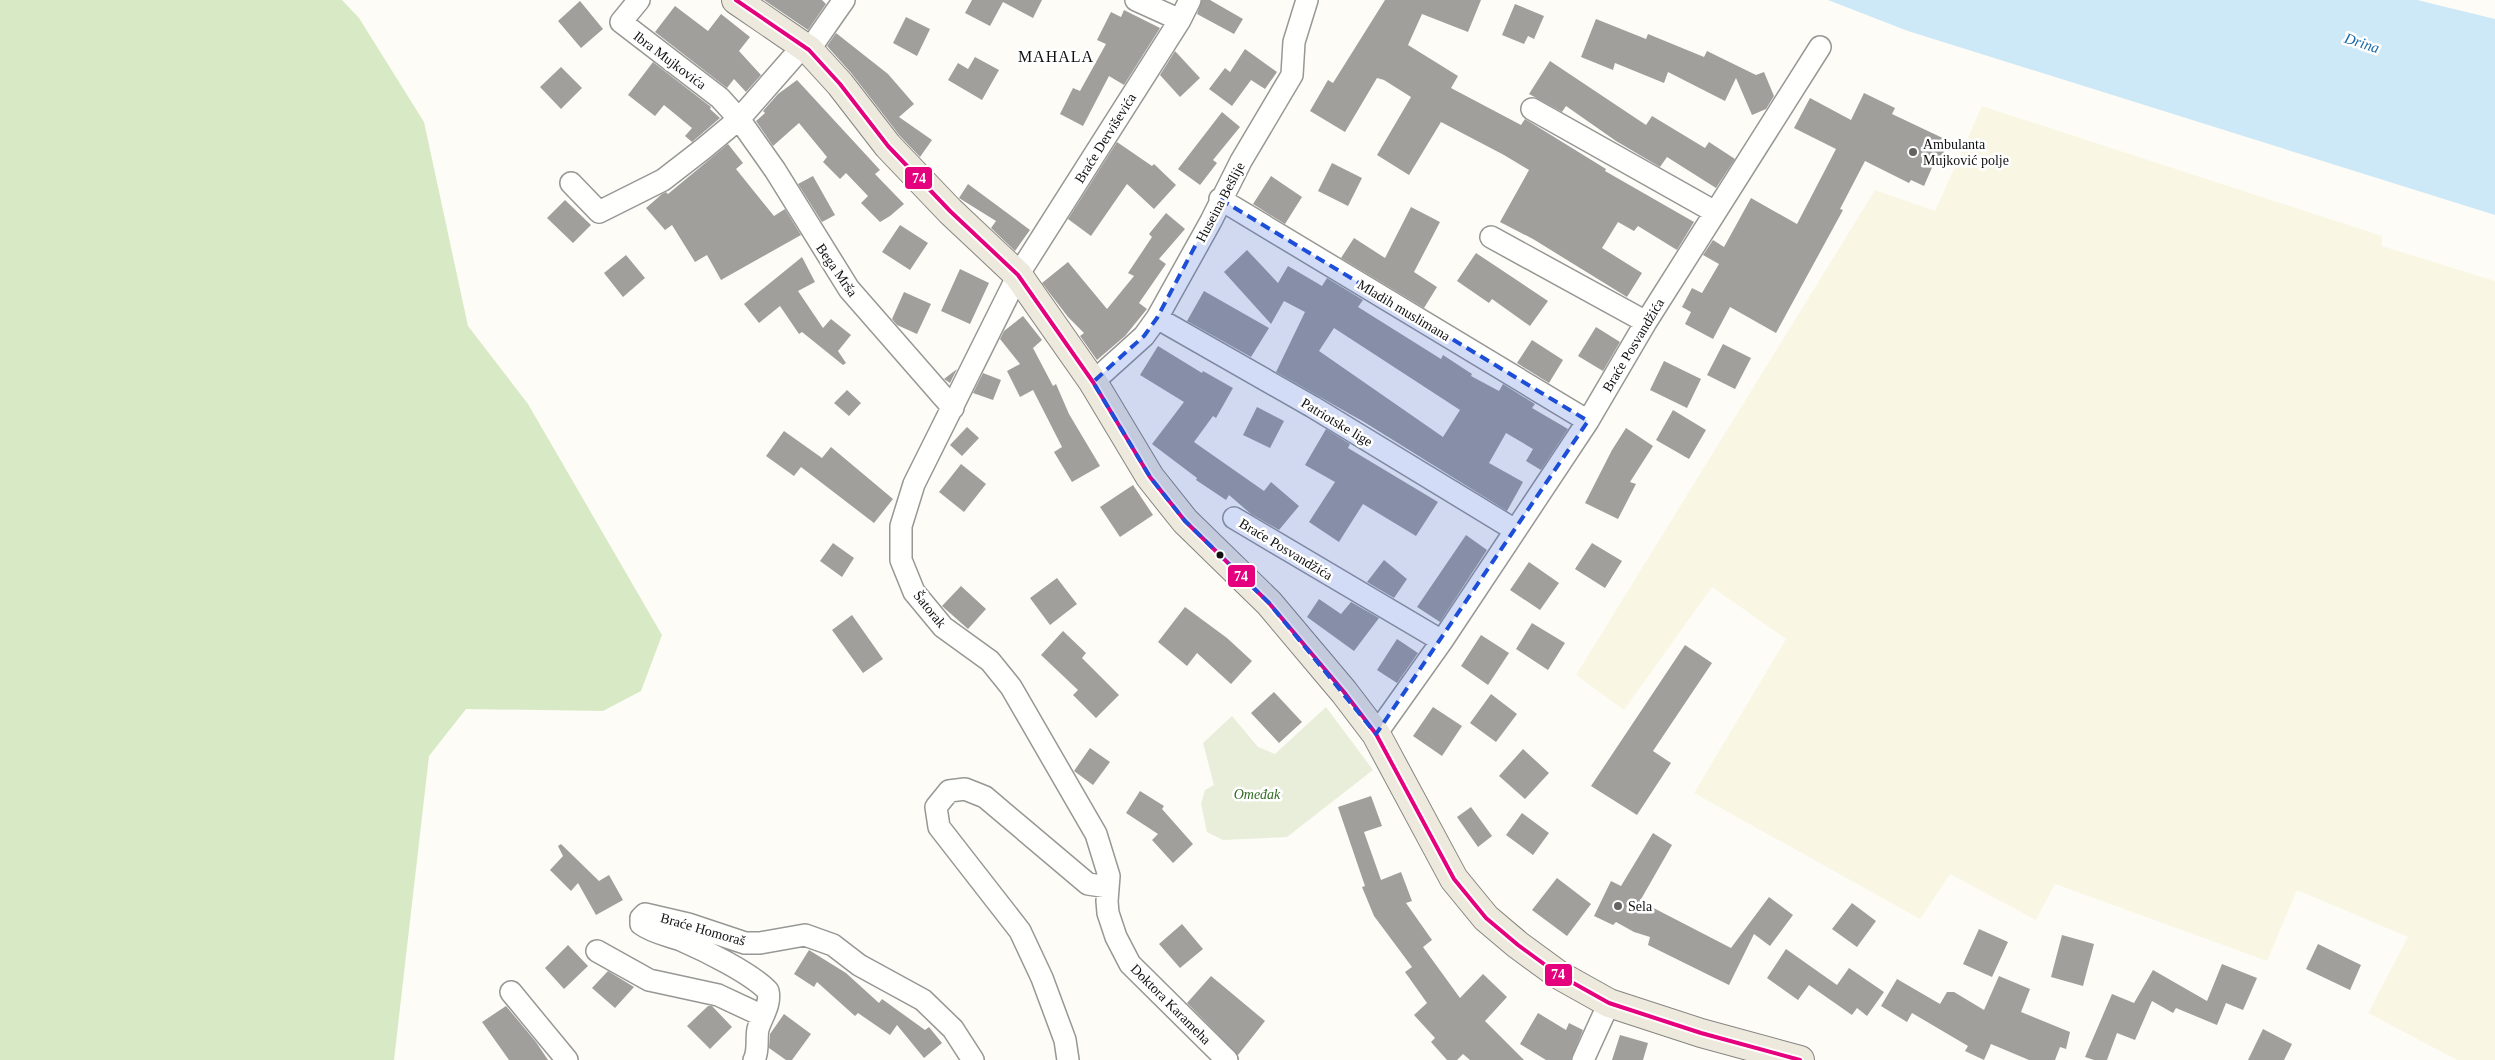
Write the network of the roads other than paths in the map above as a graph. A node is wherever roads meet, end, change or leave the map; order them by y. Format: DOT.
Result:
graph roads {
  1 [pos="639,0"];
  2 [pos="736,0"];
  3 [pos="844,0"];
  4 [pos="1136,0"];
  5 [pos="1190,0"];
  6 [pos="1307,0"];
  7 [pos="1180,20"];
  8 [pos="1820,47"];
  9 [pos="806,48"];
  10 [pos="1532,109"];
  11 [pos="739,119"];
  12 [pos="571,183"];
  13 [pos="1220,199"];
  14 [pos="1715,212"];
  15 [pos="1491,237"];
  16 [pos="1018,275"];
  17 [pos="1157,318"];
  18 [pos="1646,322"];
  19 [pos="1093,382"];
  20 [pos="953,408"];
  21 [pos="1588,421"];
  22 [pos="1234,518"];
  23 [pos="1515,530"];
  24 [pos="1442,641"];
  25 [pos="1376,734"];
  26 [pos="1108,887"];
  27 [pos="597,951"];
  28 [pos="511,992"];
  29 [pos="1609,1003"];
  30 [pos="764,1016"];
  31 [pos="567,1060"];
  32 [pos="754,1060"];
  33 [pos="972,1060"];
  34 [pos="1068,1060"];
  35 [pos="1228,1060"];
  36 [pos="1583,1060"];
  37 [pos="1794,1060"];
  1 -- 11 [label="street, Ibra Mujkovića"];
  2 -- 9 [label="main road"];
  3 -- 9 [label="street"];
  4 -- 7 [label="street"];
  5 -- 7 [label="street, Braće Derviševića"];
  6 -- 13 [label="street, Huseina Bešlije"];
  7 -- 16 [label="street, Braće Derviševića"];
  8 -- 14 [label="street, Braće Posvandžića"];
  9 -- 11 [label="street"];
  9 -- 16 [label="main road"];
  10 -- 14 [label="street"];
  11 -- 12 [label="street"];
  11 -- 20 [label="street, Bega Mrša"];
  13 -- 17 [label="street, Huseina Bešlije"];
  13 -- 21 [label="street, Mladih muslimana"];
  14 -- 18 [label="street, Braće Posvandžića"];
  15 -- 18 [label="street"];
  16 -- 19 [label="main road"];
  16 -- 20 [label="street, Šatorak"];
  17 -- 19 [label="street, Huseina Bešlije"];
  17 -- 23 [label="street, Patriotske lige"];
  18 -- 21 [label="street, Braće Posvandžića"];
  19 -- 25 [label="main road"];
  20 -- 26 [label="street, Šatorak"];
  21 -- 23 [label="street, Braće Posvandžića"];
  22 -- 24 [label="street, Braće Posvandžića"];
  23 -- 24 [label="street, Braće Posvandžića"];
  24 -- 25 [label="street, Braće Posvandžića"];
  25 -- 29 [label="main road"];
  26 -- 34 [label="street"];
  26 -- 35 [label="street, Doktora Karameha"];
  27 -- 30 [label="street"];
  28 -- 31 [label="street"];
  29 -- 36 [label="street"];
  29 -- 37 [label="main road"];
  30 -- 32 [label="street, Braće Homoraš"];
  30 -- 33 [label="street, Braće Homoraš"];
}
